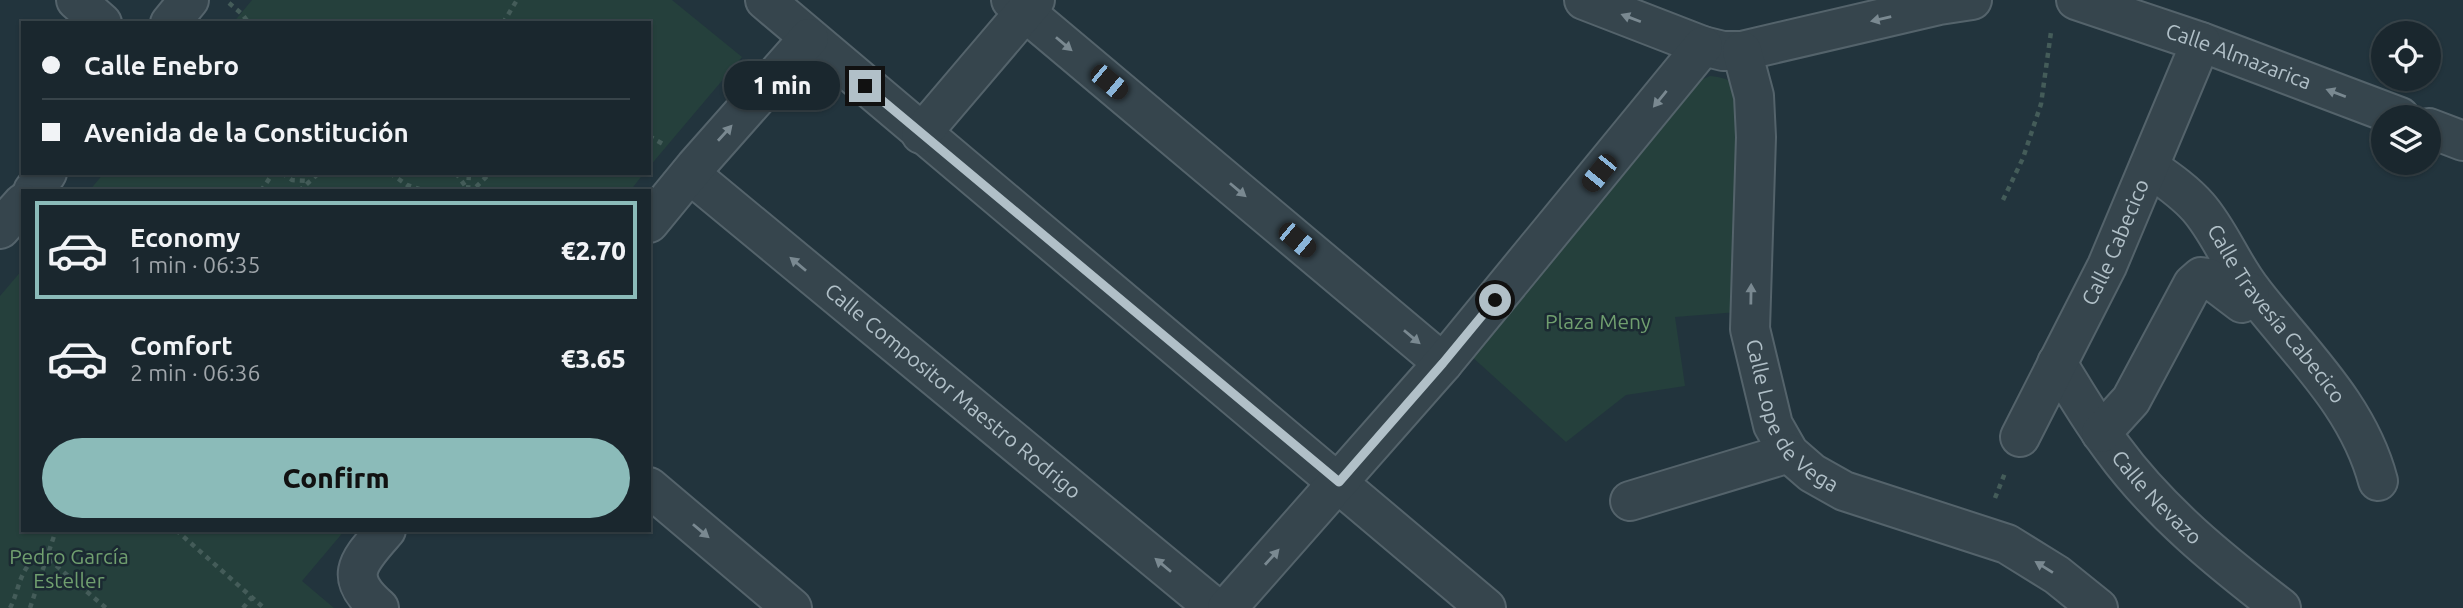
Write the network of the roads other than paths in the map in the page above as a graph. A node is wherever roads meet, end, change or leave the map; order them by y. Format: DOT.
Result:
graph roads {
  1 [pos="76,0"];
  2 [pos="189,0"];
  3 [pos="765,0"];
  4 [pos="1584,0"];
  5 [pos="1832,0"];
  6 [pos="1972,0"];
  7 [pos="1024,4"];
  8 [pos="2064,13"];
  9 [pos="100,21"];
  10 [pos="172,21"];
  11 [pos="1805,36"];
  12 [pos="809,38"];
  13 [pos="2201,43"];
  14 [pos="1703,46"];
  15 [pos="1742,51"];
  16 [pos="2371,106"];
  17 [pos="2441,133"];
  18 [pos="921,134"];
  19 [pos="2463,141"];
  20 [pos="2149,167"];
  21 [pos="690,174"];
  22 [pos="45,175"];
  23 [pos="35,189"];
  24 [pos="21,205"];
  25 [pos="651,221"];
  26 [pos="0,229"];
  27 [pos="2251,290"];
  28 [pos="1443,363"];
  29 [pos="2057,363"];
  30 [pos="2101,433"];
  31 [pos="2020,437"];
  32 [pos="1789,453"];
  33 [pos="2378,481"];
  34 [pos="1339,482"];
  35 [pos="651,489"];
  36 [pos="1630,501"];
  37 [pos="384,532"];
  38 [pos="379,608"];
  39 [pos="792,608"];
  40 [pos="1215,608"];
  41 [pos="1227,608"];
  42 [pos="1486,608"];
  43 [pos="2098,608"];
  44 [pos="2281,608"];
  1 -- 9 [label="street"];
  2 -- 10 [label="street"];
  3 -- 12 [label="street"];
  14 -- 4 [label="street, one-way"];
  5 -- 11 [label="street"];
  6 -- 11 [label="street, one-way"];
  7 -- 18 [label="street"];
  7 -- 28 [label="street, one-way"];
  8 -- 13 [label="street, Calle Almazarica"];
  11 -- 15 [label="street"];
  12 -- 18 [label="street"];
  21 -- 12 [label="street, one-way"];
  16 -- 13 [label="street, Calle Almazarica, one-way"];
  13 -- 20 [label="street, Calle Cabecico"];
  14 -- 15 [label="street"];
  14 -- 28 [label="street, one-way"];
  32 -- 15 [label="street, Calle Lope de Vega, one-way"];
  17 -- 19 [label="street"];
  18 -- 34 [label="street"];
  20 -- 27 [label="street, Calle Travesía Cabecico"];
  20 -- 29 [label="street, Calle Cabecico"];
  21 -- 25 [label="street"];
  40 -- 21 [label="street, Calle Compositor Maestro Rodrigo, one-way"];
  22 -- 23 [label="street"];
  24 -- 26 [label="street"];
  27 -- 30 [label="street"];
  27 -- 33 [label="street, Calle Travesía Cabecico"];
  28 -- 34 [label="street"];
  29 -- 30 [label="street, Calle Nevazo"];
  29 -- 31 [label="street, Calle Cabecico"];
  30 -- 44 [label="street, Calle Nevazo"];
  32 -- 36 [label="street"];
  43 -- 32 [label="street, Calle Lope de Vega, one-way"];
  41 -- 34 [label="street, one-way"];
  34 -- 42 [label="street"];
  35 -- 39 [label="street, one-way"];
  37 -- 38 [label="street"];
}
